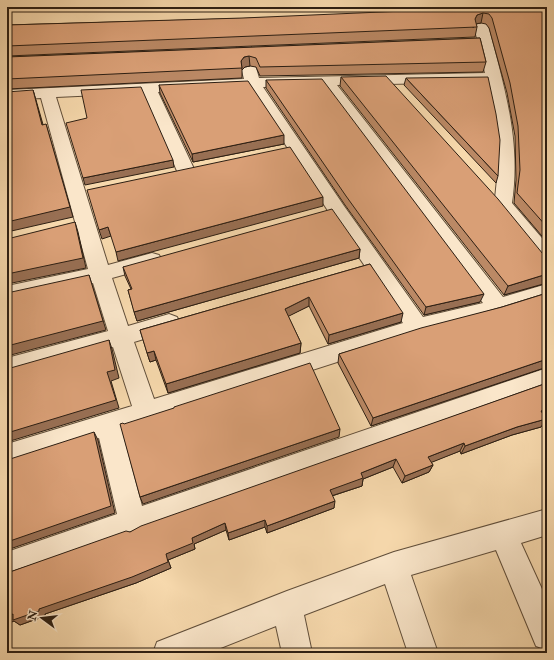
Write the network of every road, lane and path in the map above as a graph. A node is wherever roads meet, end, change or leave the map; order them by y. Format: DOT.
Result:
graph roads {
  1 [pos="477,13"];
  2 [pos="258,21"];
  3 [pos="227,22"];
  4 [pos="243,22"];
  5 [pos="244,51"];
  6 [pos="260,51"];
  7 [pos="228,52"];
  8 [pos="494,77"];
  9 [pos="388,79"];
  10 [pos="326,81"];
  11 [pos="253,83"];
  12 [pos="148,88"];
  13 [pos="47,93"];
  14 [pos="7,95"];
  15 [pos="404,96"];
  16 [pos="186,171"];
  17 [pos="487,187"];
  18 [pos="503,204"];
  19 [pos="337,210"];
  20 [pos="315,216"];
  21 [pos="166,256"];
  22 [pos="547,258"];
  23 [pos="374,263"];
  24 [pos="351,270"];
  25 [pos="100,274"];
  26 [pos="547,292"];
  27 [pos="7,294"];
  28 [pos="498,307"];
  29 [pos="191,316"];
  30 [pos="418,327"];
  31 [pos="122,336"];
  32 [pos="7,368"];
  33 [pos="547,378"];
  34 [pos="146,412"];
  35 [pos="108,423"];
  36 [pos="7,456"];
  37 [pos="547,522"];
  38 [pos="133,524"];
  39 [pos="503,534"];
  40 [pos="7,566"];
  41 [pos="394,566"];
  42 [pos="287,606"];
  43 [pos="547,635"];
  44 [pos="168,653"];
  45 [pos="297,653"];
  46 [pos="423,653"];
  1 -- 8 [label="street"];
  2 -- 4 [label="street"];
  3 -- 4 [label="street"];
  4 -- 5 [label="street"];
  5 -- 6 [label="street"];
  5 -- 7 [label="street"];
  5 -- 11 [label="street"];
  8 -- 9 [label="street"];
  8 -- 18 [label="street"];
  9 -- 10 [label="street"];
  9 -- 15 [label="street"];
  10 -- 11 [label="street"];
  10 -- 28 [label="street"];
  11 -- 12 [label="street"];
  11 -- 19 [label="street"];
  12 -- 13 [label="street"];
  12 -- 16 [label="street"];
  13 -- 14 [label="street"];
  13 -- 25 [label="street"];
  17 -- 18 [label="street"];
  18 -- 22 [label="street"];
  19 -- 20 [label="street"];
  19 -- 23 [label="street"];
  21 -- 25 [label="street"];
  23 -- 24 [label="street"];
  23 -- 30 [label="street"];
  25 -- 27 [label="street"];
  25 -- 31 [label="street"];
  26 -- 28 [label="street"];
  28 -- 30 [label="street"];
  29 -- 31 [label="street"];
  30 -- 34 [label="street"];
  31 -- 32 [label="street"];
  31 -- 34 [label="street"];
  33 -- 38 [label="street"];
  34 -- 35 [label="street"];
  35 -- 36 [label="street"];
  35 -- 38 [label="street"];
  37 -- 39 [label="street"];
  38 -- 40 [label="street"];
  39 -- 41 [label="street"];
  39 -- 43 [label="street"];
  41 -- 42 [label="street"];
  41 -- 46 [label="street"];
  42 -- 44 [label="street"];
  42 -- 45 [label="street"];
}
